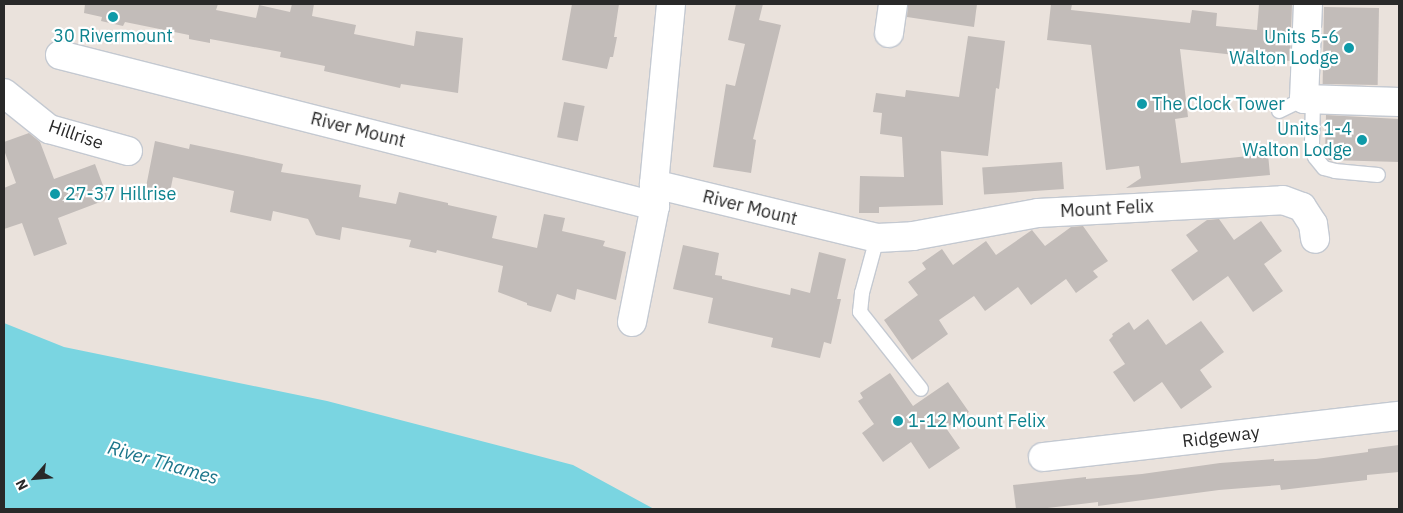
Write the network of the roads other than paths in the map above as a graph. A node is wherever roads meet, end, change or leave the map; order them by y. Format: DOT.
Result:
graph roads {
  1 [pos="671,4"];
  2 [pos="893,4"];
  3 [pos="1308,5"];
  4 [pos="890,33"];
  5 [pos="60,55"];
  6 [pos="4,93"];
  7 [pos="1309,99"];
  8 [pos="1399,102"];
  9 [pos="1279,111"];
  10 [pos="128,151"];
  11 [pos="1378,174"];
  12 [pos="654,195"];
  13 [pos="877,238"];
  14 [pos="1315,239"];
  15 [pos="632,322"];
  16 [pos="921,388"];
  17 [pos="1399,416"];
  18 [pos="1043,457"];
  1 -- 12 [label="street"];
  2 -- 4 [label="street"];
  3 -- 7 [label="street"];
  5 -- 12 [label="street, River Mount"];
  6 -- 10 [label="street, Hillrise"];
  7 -- 8 [label="street"];
  7 -- 9 [label="lane"];
  7 -- 11 [label="lane"];
  12 -- 13 [label="street, River Mount"];
  12 -- 15 [label="street"];
  13 -- 14 [label="street, Mount Felix"];
  13 -- 16 [label="lane"];
  17 -- 18 [label="street, Ridgeway"];
}
